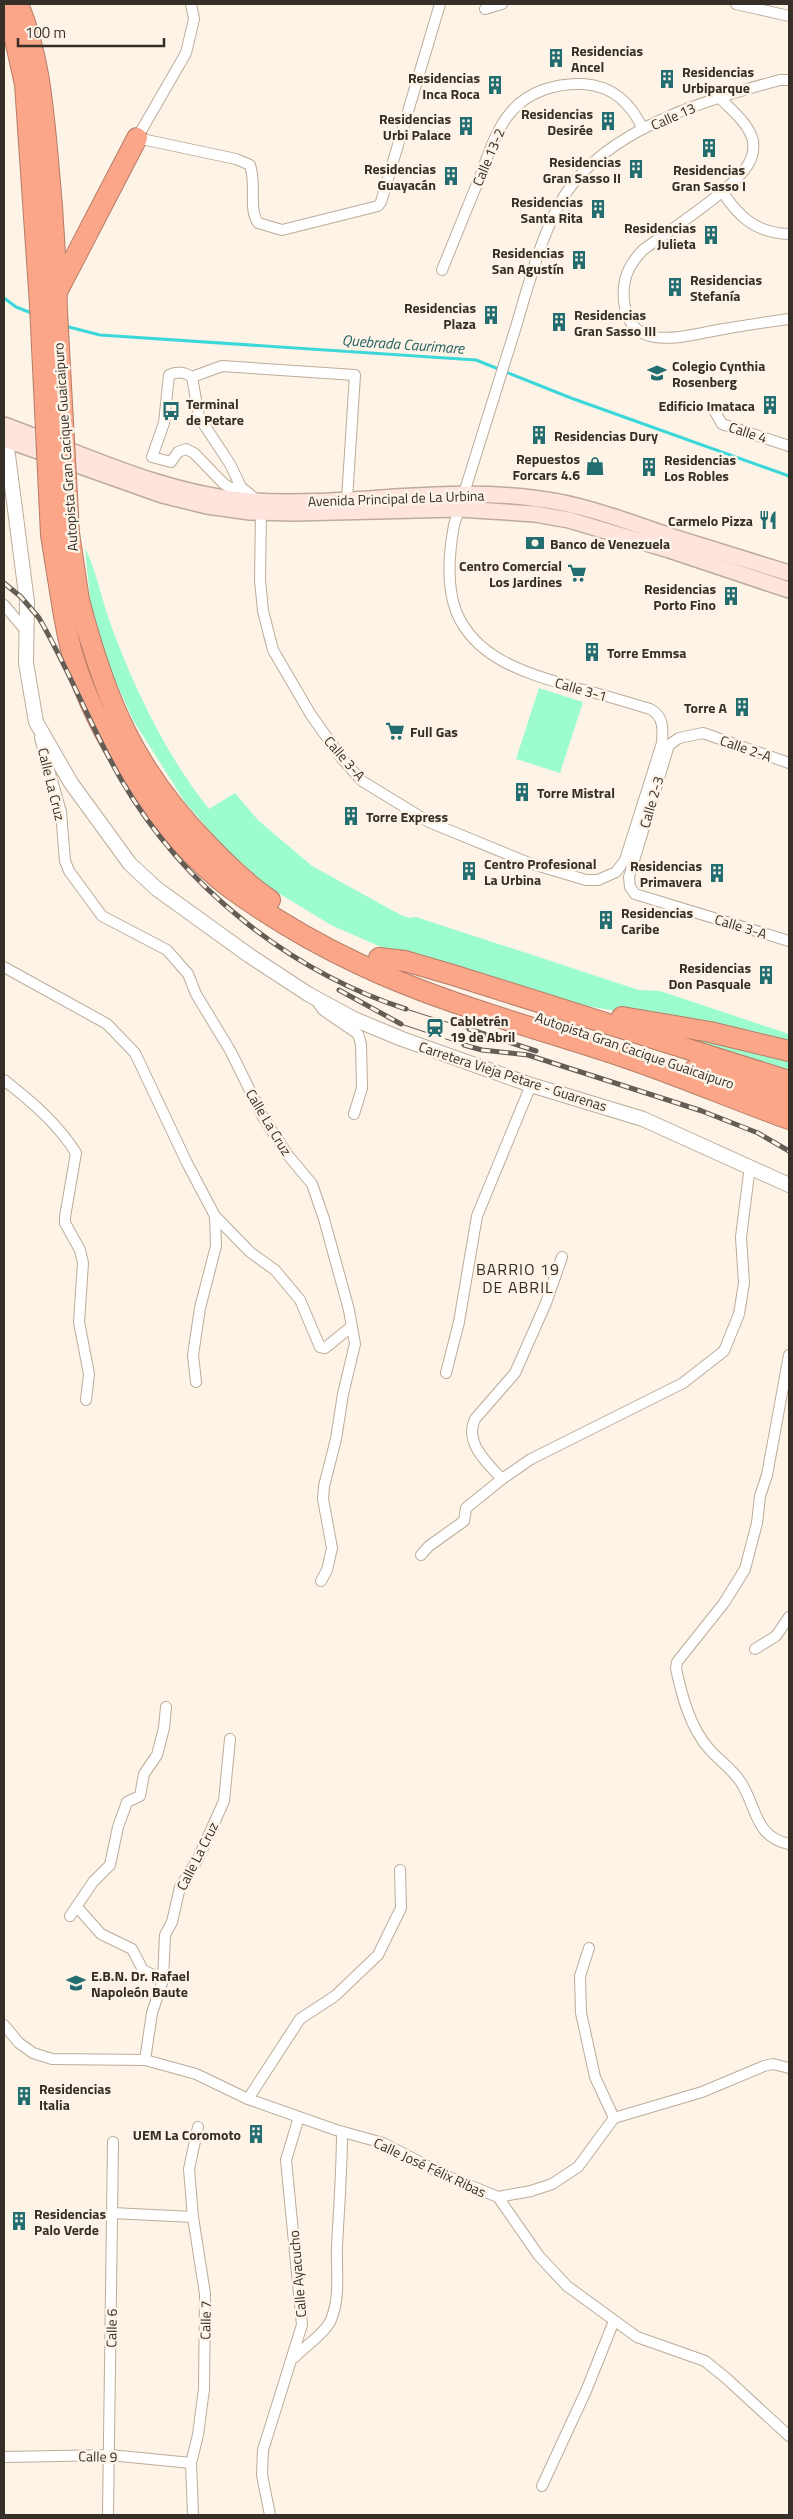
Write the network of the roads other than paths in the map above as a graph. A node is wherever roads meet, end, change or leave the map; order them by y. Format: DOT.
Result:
graph roads {
  1 [pos="4,4"];
  2 [pos="18,4"];
  3 [pos="191,4"];
  4 [pos="440,4"];
  5 [pos="502,4"];
  6 [pos="736,4"];
  7 [pos="485,9"];
  8 [pos="789,16"];
  9 [pos="9,40"];
  10 [pos="789,80"];
  11 [pos="718,96"];
  12 [pos="644,130"];
  13 [pos="137,138"];
  14 [pos="722,191"];
  15 [pos="789,234"];
  16 [pos="442,270"];
  17 [pos="57,291"];
  18 [pos="49,308"];
  19 [pos="789,318"];
  20 [pos="192,377"];
  21 [pos="714,410"];
  22 [pos="4,425"];
  23 [pos="5,440"];
  24 [pos="789,446"];
  25 [pos="241,487"];
  26 [pos="464,493"];
  27 [pos="347,499"];
  28 [pos="259,507"];
  29 [pos="459,509"];
  30 [pos="789,573"];
  31 [pos="789,590"];
  32 [pos="4,605"];
  33 [pos="71,605"];
  34 [pos="27,632"];
  35 [pos="36,722"];
  36 [pos="703,733"];
  37 [pos="789,762"];
  38 [pos="609,876"];
  39 [pos="635,894"];
  40 [pos="789,941"];
  41 [pos="380,958"];
  42 [pos="4,967"];
  43 [pos="314,997"];
  44 [pos="582,1014"];
  45 [pos="789,1051"];
  46 [pos="4,1080"];
  47 [pos="789,1081"];
  48 [pos="531,1084"];
  49 [pos="354,1114"];
  50 [pos="786,1114"];
  51 [pos="750,1166"];
  52 [pos="789,1185"];
  53 [pos="215,1216"];
  54 [pos="562,1257"];
  55 [pos="351,1327"];
  56 [pos="789,1355"];
  57 [pos="446,1373"];
  58 [pos="196,1382"];
  59 [pos="86,1400"];
  60 [pos="502,1479"];
  61 [pos="421,1555"];
  62 [pos="322,1581"];
  63 [pos="789,1616"];
  64 [pos="756,1649"];
  65 [pos="166,1707"];
  66 [pos="230,1739"];
  67 [pos="789,1844"];
  68 [pos="400,1870"];
  69 [pos="77,1907"];
  70 [pos="70,1916"];
  71 [pos="589,1948"];
  72 [pos="162,1980"];
  73 [pos="4,2025"];
  74 [pos="145,2060"];
  75 [pos="789,2068"];
  76 [pos="248,2099"];
  77 [pos="298,2117"];
  78 [pos="614,2118"];
  79 [pos="198,2127"];
  80 [pos="342,2132"];
  81 [pos="113,2142"];
  82 [pos="498,2197"];
  83 [pos="112,2213"];
  84 [pos="192,2217"];
  85 [pos="614,2321"];
  86 [pos="292,2359"];
  87 [pos="789,2436"];
  88 [pos="110,2455"];
  89 [pos="4,2457"];
  90 [pos="191,2463"];
  91 [pos="542,2486"];
  92 [pos="108,2515"];
  93 [pos="193,2515"];
  94 [pos="270,2515"];
  1 -- 9 [label="highway, Autopista Gran Cacique Guaicaipuro"];
  2 -- 17 [label="highway, Autopista Gran Cacique Guaicaipuro"];
  3 -- 13 [label="street"];
  4 -- 13 [label="street"];
  5 -- 7 [label="street"];
  6 -- 8 [label="street"];
  9 -- 18 [label="highway, Autopista Gran Cacique Guaicaipuro"];
  10 -- 11 [label="street, Calle 13"];
  11 -- 12 [label="street, Calle 13"];
  11 -- 14 [label="street"];
  12 -- 16 [label="street, Calle 13-2"];
  12 -- 26 [label="street, Calle 13"];
  13 -- 17 [label="highway"];
  14 -- 15 [label="street"];
  14 -- 19 [label="street"];
  17 -- 18 [label="highway, Autopista Gran Cacique Guaicaipuro"];
  18 -- 33 [label="highway, Autopista Gran Cacique Guaicaipuro, bridge"];
  20 -- 25 [label="street"];
  20 -- 25 [label="street"];
  20 -- 27 [label="street"];
  21 -- 24 [label="street, Calle 4"];
  22 -- 28 [label="main road, Avenida Principal de La Urbina"];
  23 -- 28 [label="main road, Avenida Principal de La Urbina"];
  23 -- 34 [label="street, Carretera Vieja Petare - Guarenas"];
  25 -- 28 [label="street"];
  26 -- 27 [label="main road, Avenida Principal de La Urbina"];
  26 -- 29 [label="street, Calle 3-1"];
  26 -- 30 [label="main road, Avenida Principal de La Urbina"];
  27 -- 28 [label="main road, Avenida Principal de La Urbina"];
  28 -- 29 [label="main road, Avenida Principal de La Urbina"];
  28 -- 38 [label="street, Calle 3-A"];
  29 -- 31 [label="main road, Avenida Principal de La Urbina"];
  29 -- 38 [label="street, Calle 3-1"];
  32 -- 34 [label="street"];
  33 -- 41 [label="highway, Autopista Gran Cacique Guaicaipuro"];
  33 -- 50 [label="highway, Autopista Gran Cacique Guaicaipuro"];
  34 -- 35 [label="street, Carretera Vieja Petare - Guarenas"];
  35 -- 43 [label="street, Carretera Vieja Petare - Guarenas"];
  35 -- 55 [label="street, Calle La Cruz"];
  36 -- 37 [label="street, Calle 2-A"];
  36 -- 39 [label="street, Calle 2-3"];
  39 -- 40 [label="street, Calle 3-A"];
  41 -- 44 [label="highway"];
  41 -- 50 [label="highway, Autopista Gran Cacique Guaicaipuro"];
  42 -- 53 [label="street"];
  43 -- 48 [label="street, Carretera Vieja Petare - Guarenas"];
  43 -- 49 [label="street"];
  44 -- 45 [label="highway"];
  44 -- 47 [label="highway"];
  46 -- 59 [label="street"];
  48 -- 51 [label="street, Carretera Vieja Petare - Guarenas"];
  48 -- 57 [label="street"];
  51 -- 52 [label="street, Carretera Vieja Petare - Guarenas"];
  51 -- 60 [label="street"];
  53 -- 55 [label="street"];
  53 -- 58 [label="street"];
  54 -- 60 [label="street"];
  55 -- 62 [label="street, Calle La Cruz"];
  56 -- 67 [label="street"];
  60 -- 61 [label="street"];
  63 -- 64 [label="street"];
  65 -- 69 [label="street"];
  66 -- 72 [label="street, Calle La Cruz"];
  68 -- 76 [label="street"];
  69 -- 70 [label="street"];
  69 -- 72 [label="street"];
  71 -- 78 [label="street"];
  72 -- 74 [label="street, Calle La Cruz"];
  73 -- 74 [label="street, Calle José Félix Ribas"];
  74 -- 76 [label="street, Calle José Félix Ribas"];
  75 -- 78 [label="street"];
  76 -- 77 [label="street, Calle José Félix Ribas"];
  77 -- 80 [label="street, Calle José Félix Ribas"];
  77 -- 86 [label="street, Calle Ayacucho"];
  78 -- 82 [label="street"];
  79 -- 84 [label="street, Calle 7"];
  80 -- 82 [label="street, Calle José Félix Ribas"];
  80 -- 86 [label="street"];
  81 -- 83 [label="street, Calle 6"];
  82 -- 85 [label="street, Calle José Félix Ribas"];
  83 -- 84 [label="street"];
  83 -- 88 [label="street, Calle 6"];
  84 -- 90 [label="street, Calle 7"];
  85 -- 87 [label="street, Calle José Félix Ribas"];
  85 -- 91 [label="street"];
  86 -- 94 [label="street, Calle Ayacucho"];
  88 -- 89 [label="street, Calle 9"];
  88 -- 90 [label="street, Calle 9"];
  88 -- 92 [label="street, Calle 6"];
  90 -- 93 [label="street, Calle 7"];
}
